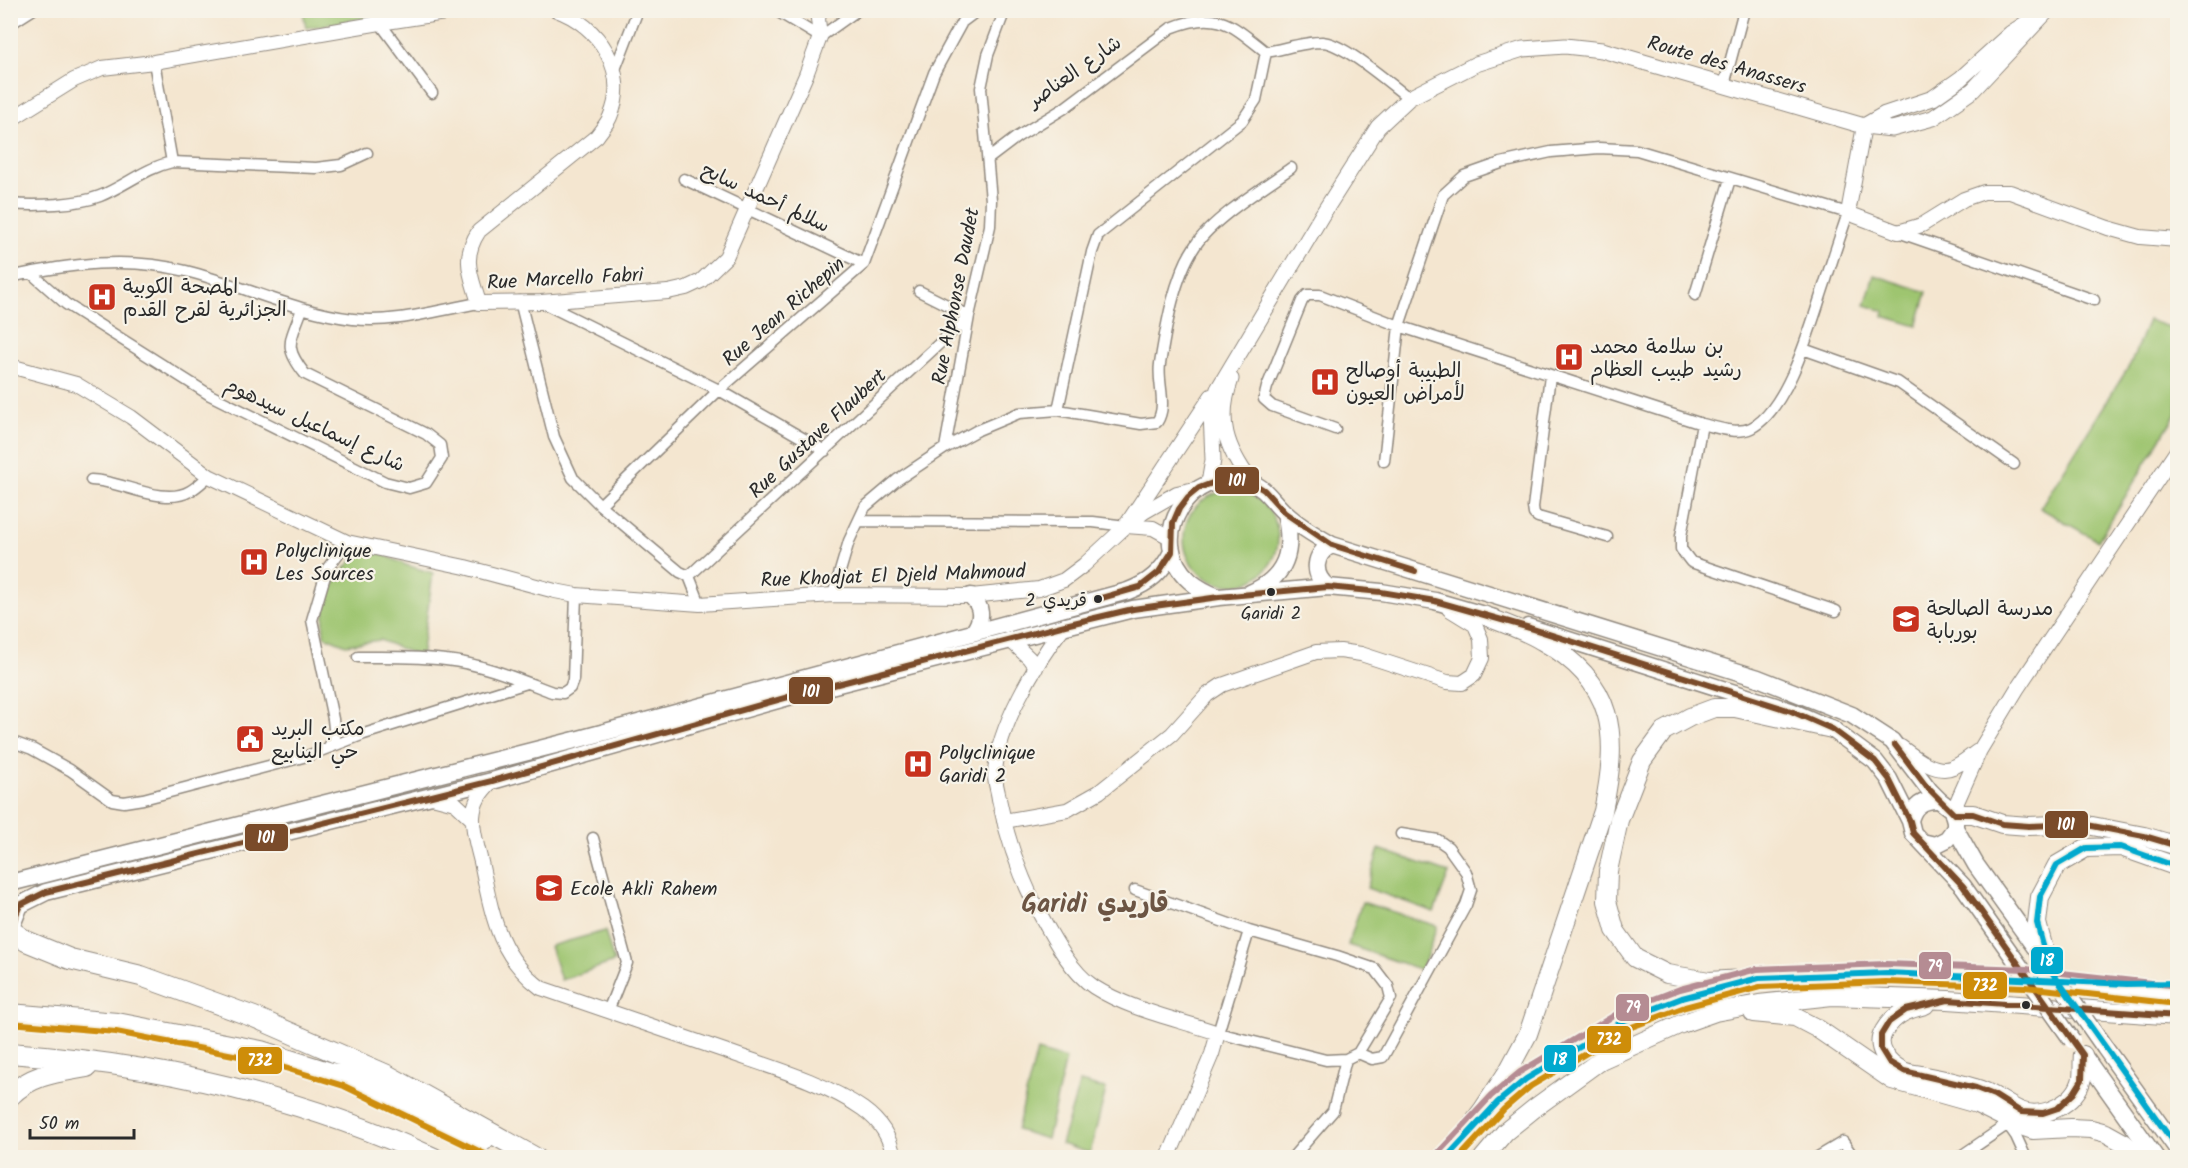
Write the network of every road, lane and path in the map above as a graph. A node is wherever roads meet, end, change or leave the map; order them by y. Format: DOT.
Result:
graph roads {
  1 [pos="32,10"];
  2 [pos="556,10"];
  3 [pos="638,10"];
  4 [pos="775,10"];
  5 [pos="820,10"];
  6 [pos="858,10"];
  7 [pos="978,10"];
  8 [pos="1005,10"];
  9 [pos="1744,10"];
  10 [pos="461,11"];
  11 [pos="2043,13"];
  12 [pos="380,23"];
  13 [pos="10,24"];
  14 [pos="820,37"];
  15 [pos="1266,52"];
  16 [pos="154,62"];
  17 [pos="614,72"];
  18 [pos="1724,85"];
  19 [pos="432,93"];
  20 [pos="1409,98"];
  21 [pos="10,120"];
  22 [pos="1864,126"];
  23 [pos="367,153"];
  24 [pos="988,159"];
  25 [pos="172,162"];
  26 [pos="1291,168"];
  27 [pos="684,179"];
  28 [pos="1730,179"];
  29 [pos="10,204"];
  30 [pos="749,208"];
  31 [pos="1848,213"];
  32 [pos="1898,232"];
  33 [pos="2178,240"];
  34 [pos="864,264"];
  35 [pos="31,273"];
  36 [pos="10,277"];
  37 [pos="919,291"];
  38 [pos="1695,295"];
  39 [pos="2094,300"];
  40 [pos="519,301"];
  41 [pos="541,302"];
  42 [pos="479,303"];
  43 [pos="302,309"];
  44 [pos="969,316"];
  45 [pos="1399,326"];
  46 [pos="1243,348"];
  47 [pos="1803,349"];
  48 [pos="10,366"];
  49 [pos="1551,376"];
  50 [pos="1218,388"];
  51 [pos="719,390"];
  52 [pos="1058,410"];
  53 [pos="1702,424"];
  54 [pos="1335,429"];
  55 [pos="945,448"];
  56 [pos="2178,449"];
  57 [pos="825,450"];
  58 [pos="1384,461"];
  59 [pos="2014,464"];
  60 [pos="209,476"];
  61 [pos="91,480"];
  62 [pos="1251,482"];
  63 [pos="1204,485"];
  64 [pos="600,505"];
  65 [pos="1285,513"];
  66 [pos="859,521"];
  67 [pos="1126,526"];
  68 [pos="1607,537"];
  69 [pos="347,542"];
  70 [pos="1172,545"];
  71 [pos="1332,545"];
  72 [pos="689,576"];
  73 [pos="1328,587"];
  74 [pos="576,595"];
  75 [pos="833,595"];
  76 [pos="971,596"];
  77 [pos="1245,596"];
  78 [pos="1219,597"];
  79 [pos="1436,601"];
  80 [pos="700,604"];
  81 [pos="1836,611"];
  82 [pos="1483,615"];
  83 [pos="1065,625"];
  84 [pos="974,631"];
  85 [pos="1010,640"];
  86 [pos="358,657"];
  87 [pos="1036,668"];
  88 [pos="527,682"];
  89 [pos="1832,729"];
  90 [pos="10,741"];
  91 [pos="1892,741"];
  92 [pos="328,748"];
  93 [pos="1980,750"];
  94 [pos="492,781"];
  95 [pos="432,797"];
  96 [pos="1939,800"];
  97 [pos="1954,818"];
  98 [pos="472,819"];
  99 [pos="1004,821"];
  100 [pos="1910,821"];
  101 [pos="1401,834"];
  102 [pos="593,838"];
  103 [pos="1922,842"];
  104 [pos="2178,846"];
  105 [pos="2178,867"];
  106 [pos="10,883"];
  107 [pos="1135,890"];
  108 [pos="10,930"];
  109 [pos="1249,931"];
  110 [pos="2049,968"];
  111 [pos="1759,978"];
  112 [pos="2026,978"];
  113 [pos="2178,982"];
  114 [pos="2178,995"];
  115 [pos="1948,1000"];
  116 [pos="608,1011"];
  117 [pos="1716,1012"];
  118 [pos="10,1014"];
  119 [pos="2178,1018"];
  120 [pos="1218,1032"];
  121 [pos="2077,1047"];
  122 [pos="10,1053"];
  123 [pos="1358,1053"];
  124 [pos="1346,1059"];
  125 [pos="111,1063"];
  126 [pos="10,1096"];
  127 [pos="2151,1113"];
  128 [pos="2005,1120"];
  129 [pos="2178,1137"];
  130 [pos="2178,1150"];
  131 [pos="1452,1151"];
  132 [pos="434,1158"];
  133 [pos="515,1158"];
  134 [pos="536,1158"];
  135 [pos="894,1158"];
  136 [pos="1168,1158"];
  137 [pos="1292,1158"];
  138 [pos="1483,1158"];
  139 [pos="1816,1158"];
  140 [pos="1854,1158"];
  141 [pos="1958,1158"];
  142 [pos="2026,1158"];
  143 [pos="2140,1158"];
  144 [pos="2156,1158"];
  1 -- 13 [label="street"];
  2 -- 17 [label="street, Rue Marcello Fabri"];
  3 -- 17 [label="street"];
  4 -- 14 [label="street"];
  5 -- 14 [label="street, Rue Marcello Fabri"];
  6 -- 14 [label="street"];
  7 -- 34 [label="street, Rue Jean Richepin"];
  8 -- 24 [label="street, Rue Alphonse Daudet"];
  9 -- 18 [label="street"];
  10 -- 12 [label="street"];
  11 -- 22 [label="main road, Route des Anassers"];
  12 -- 16 [label="street"];
  12 -- 19 [label="street"];
  14 -- 30 [label="street, Rue Marcello Fabri"];
  15 -- 20 [label="street"];
  15 -- 24 [label="street, شارع العناصر"];
  15 -- 52 [label="street"];
  16 -- 21 [label="street"];
  16 -- 25 [label="street"];
  17 -- 42 [label="street, Rue Marcello Fabri"];
  18 -- 20 [label="main road, Route des Anassers"];
  18 -- 22 [label="main road, Route des Anassers"];
  20 -- 46 [label="main road, Route des Anassers"];
  22 -- 31 [label="street"];
  23 -- 25 [label="street"];
  24 -- 44 [label="street, Rue Alphonse Daudet"];
  25 -- 29 [label="street"];
  26 -- 52 [label="street"];
  27 -- 30 [label="street, سلالم أحمد سايح"];
  28 -- 31 [label="street"];
  28 -- 38 [label="street"];
  28 -- 45 [label="street"];
  30 -- 34 [label="street, سلالم أحمد سايح"];
  30 -- 41 [label="street, Rue Marcello Fabri"];
  31 -- 32 [label="street"];
  31 -- 47 [label="street"];
  32 -- 33 [label="street"];
  32 -- 39 [label="street"];
  34 -- 51 [label="street, Rue Jean Richepin"];
  35 -- 36 [label="street"];
  35 -- 43 [label="street"];
  35 -- 43 [label="street, شارع إسماعيل سيدهوم"];
  37 -- 44 [label="street"];
  40 -- 41 [label="street, Rue Marcello Fabri"];
  40 -- 42 [label="street, Rue Marcello Fabri"];
  40 -- 64 [label="street"];
  41 -- 51 [label="street"];
  42 -- 43 [label="street"];
  44 -- 55 [label="street, Rue Alphonse Daudet"];
  44 -- 57 [label="street, Rue Gustave Flaubert"];
  45 -- 49 [label="street"];
  45 -- 54 [label="street"];
  45 -- 58 [label="street"];
  46 -- 50 [label="main road"];
  46 -- 62 [label="main road"];
  47 -- 53 [label="street"];
  47 -- 59 [label="street"];
  48 -- 60 [label="street"];
  49 -- 53 [label="street"];
  49 -- 68 [label="street"];
  50 -- 63 [label="main road"];
  50 -- 67 [label="main road"];
  51 -- 57 [label="street"];
  51 -- 64 [label="street, Rue Jean Richepin"];
  52 -- 55 [label="street"];
  53 -- 81 [label="street"];
  55 -- 66 [label="street"];
  56 -- 93 [label="street"];
  57 -- 72 [label="street, Rue Gustave Flaubert"];
  60 -- 61 [label="street"];
  60 -- 69 [label="street"];
  62 -- 63 [label="main road"];
  62 -- 65 [label="main road"];
  63 -- 67 [label="street, Rue Khodjat El Djeld Mahmoud"];
  63 -- 70 [label="main road"];
  64 -- 72 [label="street"];
  65 -- 71 [label="main road"];
  65 -- 77 [label="main road"];
  66 -- 67 [label="street"];
  66 -- 75 [label="street"];
  67 -- 70 [label="street"];
  67 -- 76 [label="street, Rue Khodjat El Djeld Mahmoud"];
  69 -- 74 [label="street, Rue Khodjat El Djeld Mahmoud"];
  69 -- 92 [label="street"];
  70 -- 78 [label="main road"];
  70 -- 84 [label="main road"];
  71 -- 73 [label="main road"];
  71 -- 91 [label="main road"];
  72 -- 80 [label="street"];
  73 -- 77 [label="main road"];
  73 -- 79 [label="main road"];
  74 -- 80 [label="street, Rue Khodjat El Djeld Mahmoud"];
  74 -- 88 [label="street"];
  75 -- 76 [label="street, Rue Khodjat El Djeld Mahmoud"];
  75 -- 80 [label="street, Rue Khodjat El Djeld Mahmoud"];
  76 -- 84 [label="main road"];
  77 -- 78 [label="main road"];
  78 -- 83 [label="main road"];
  79 -- 82 [label="main road"];
  79 -- 99 [label="street"];
  82 -- 89 [label="main road"];
  82 -- 131 [label="highway"];
  83 -- 85 [label="main road"];
  83 -- 87 [label="street"];
  84 -- 106 [label="main road"];
  85 -- 87 [label="street"];
  85 -- 94 [label="main road"];
  86 -- 88 [label="street"];
  87 -- 99 [label="street"];
  88 -- 92 [label="street"];
  89 -- 100 [label="main road"];
  89 -- 111 [label="highway"];
  90 -- 92 [label="street"];
  91 -- 93 [label="street"];
  91 -- 96 [label="main road"];
  93 -- 97 [label="street"];
  94 -- 95 [label="main road"];
  94 -- 98 [label="street"];
  95 -- 98 [label="street"];
  95 -- 108 [label="main road"];
  96 -- 97 [label="main road"];
  96 -- 100 [label="main road"];
  97 -- 103 [label="main road"];
  97 -- 104 [label="highway"];
  97 -- 110 [label="main road"];
  98 -- 116 [label="street"];
  99 -- 120 [label="street"];
  100 -- 103 [label="main road"];
  101 -- 123 [label="street"];
  102 -- 116 [label="street"];
  103 -- 121 [label="main road, bridge"];
  105 -- 110 [label="highway"];
  107 -- 109 [label="street"];
  108 -- 134 [label="highway"];
  109 -- 120 [label="street"];
  109 -- 123 [label="street"];
  110 -- 127 [label="main road, bridge"];
  111 -- 112 [label="highway"];
  111 -- 131 [label="highway"];
  112 -- 113 [label="highway"];
  112 -- 114 [label="highway"];
  115 -- 117 [label="highway"];
  115 -- 119 [label="highway"];
  115 -- 121 [label="highway"];
  116 -- 135 [label="street"];
  117 -- 128 [label="highway"];
  117 -- 138 [label="highway"];
  118 -- 133 [label="highway"];
  120 -- 124 [label="street"];
  120 -- 136 [label="street"];
  121 -- 144 [label="main road"];
  122 -- 125 [label="highway"];
  123 -- 124 [label="street"];
  124 -- 137 [label="street"];
  125 -- 126 [label="highway"];
  125 -- 132 [label="highway"];
  127 -- 129 [label="main road"];
  127 -- 130 [label="main road"];
  128 -- 141 [label="street"];
  128 -- 142 [label="street"];
  128 -- 143 [label="highway"];
  139 -- 140 [label="street"];
}
